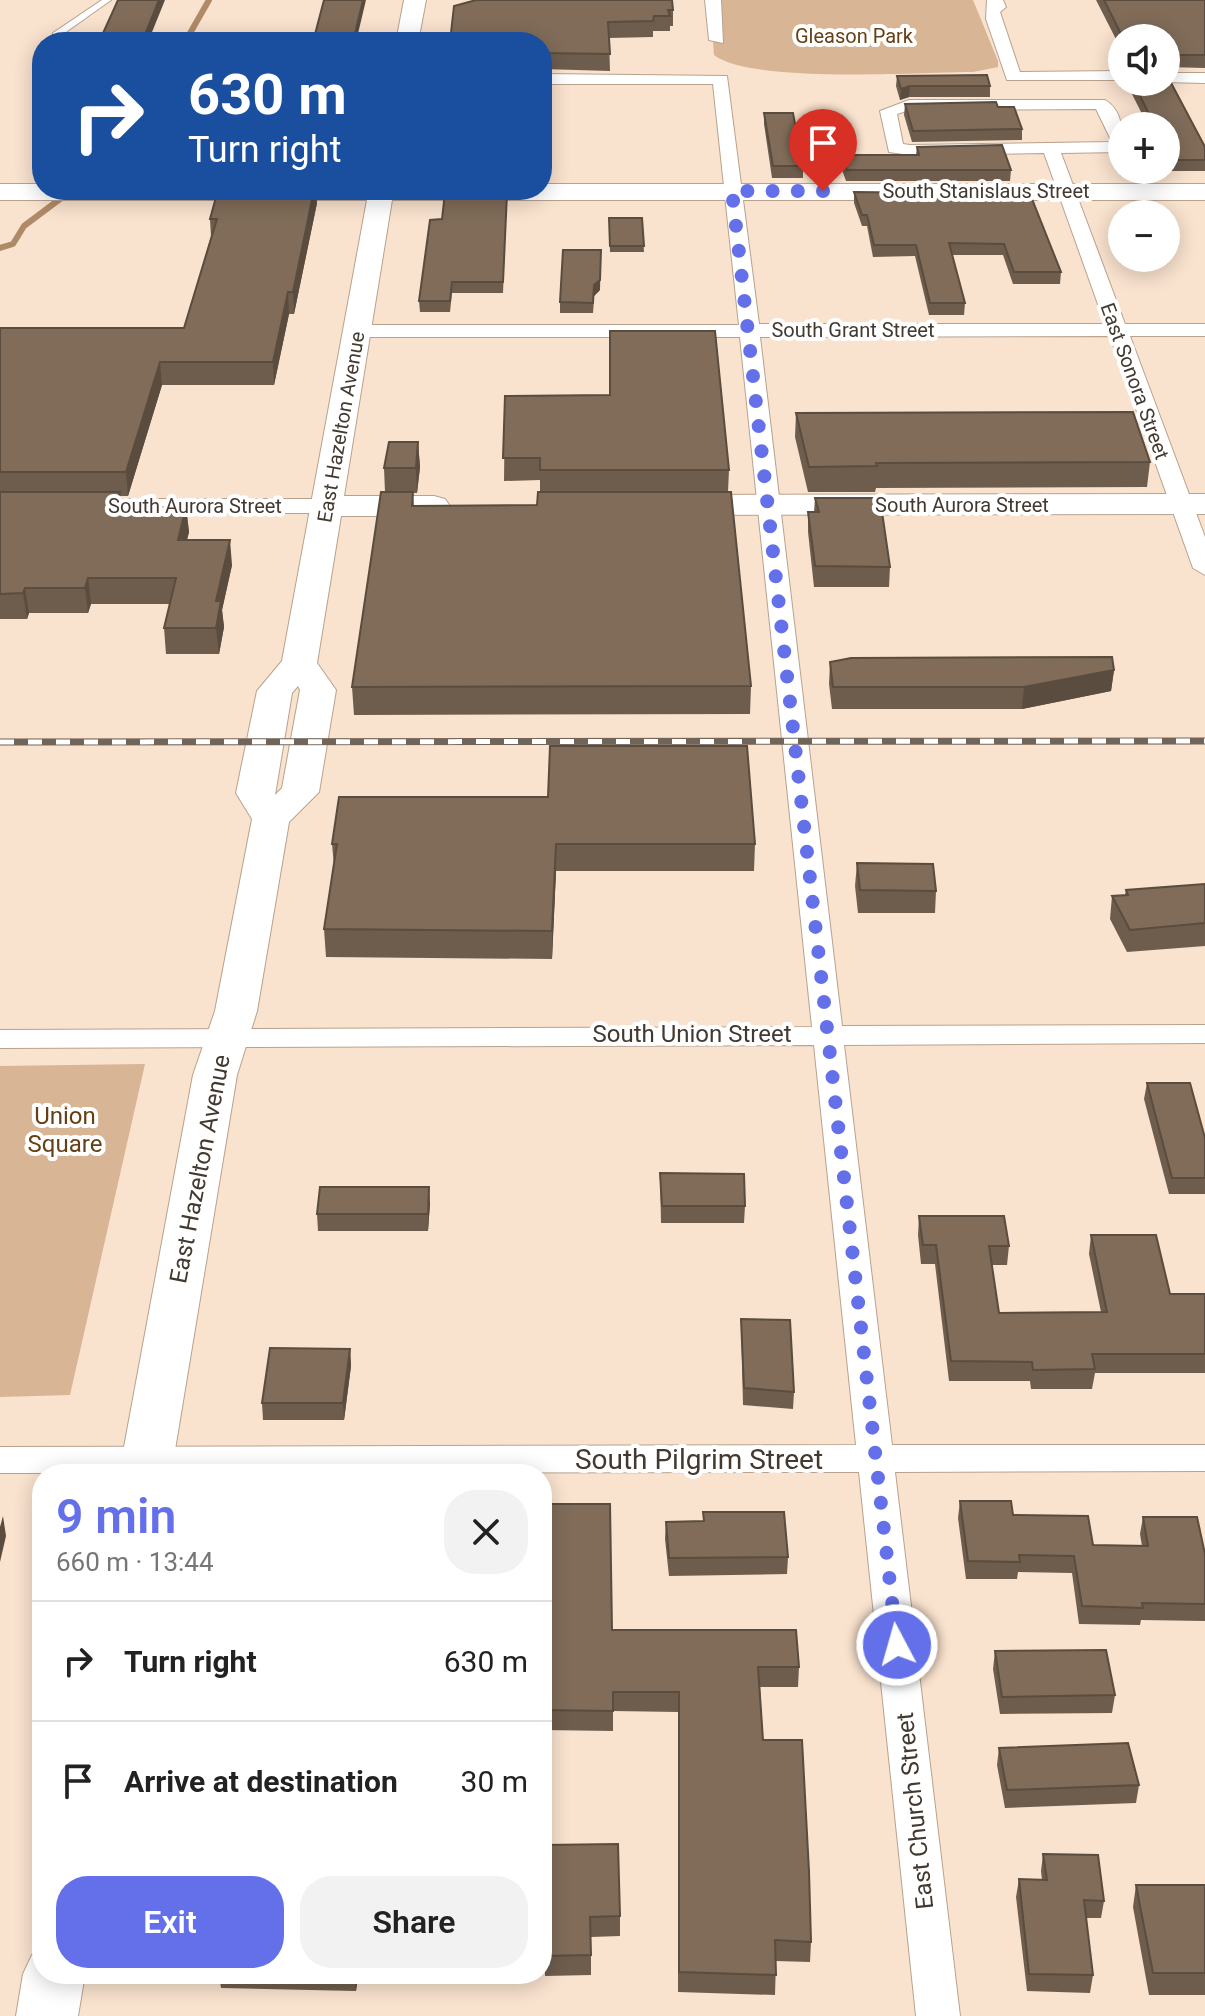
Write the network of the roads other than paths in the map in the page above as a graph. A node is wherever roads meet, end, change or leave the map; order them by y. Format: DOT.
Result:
graph roads {
  1 [pos="107,0"];
  2 [pos="415,0"];
  3 [pos="713,0"];
  4 [pos="995,0"];
  5 [pos="60,32"];
  6 [pos="409,32"];
  7 [pos="717,40"];
  8 [pos="1108,76"];
  9 [pos="1180,78"];
  10 [pos="1205,78"];
  11 [pos="552,79"];
  12 [pos="1108,113"];
  13 [pos="1108,147"];
  14 [pos="1051,149"];
  15 [pos="552,190"];
  16 [pos="732,191"];
  17 [pos="1066,191"];
  18 [pos="0,192"];
  19 [pos="32,192"];
  20 [pos="1205,192"];
  21 [pos="379,200"];
  22 [pos="1118,330"];
  23 [pos="1205,330"];
  24 [pos="357,331"];
  25 [pos="750,331"];
  26 [pos="1192,504"];
  27 [pos="643,505"];
  28 [pos="769,505"];
  29 [pos="0,506"];
  30 [pos="327,506"];
  31 [pos="469,506"];
  32 [pos="1205,568"];
  33 [pos="829,1034"];
  34 [pos="1205,1034"];
  35 [pos="0,1039"];
  36 [pos="227,1039"];
  37 [pos="1205,1458"];
  38 [pos="876,1459"];
  39 [pos="0,1460"];
  40 [pos="83,1464"];
  41 [pos="147,1464"];
  42 [pos="552,1465"];
  43 [pos="52,1984"];
  44 [pos="47,2016"];
  45 [pos="938,2016"];
  1 -- 5 [label="lane"];
  2 -- 6 [label="main road"];
  3 -- 7 [label="street"];
  4 -- 8 [label="street"];
  9 -- 10 [label="street"];
  11 -- 16 [label="street, East Church Street"];
  12 -- 14 [label="street"];
  13 -- 14 [label="street"];
  14 -- 17 [label="street, East Sonora Street"];
  15 -- 16 [label="main road, South Stanislaus Street"];
  16 -- 17 [label="main road, South Stanislaus Street"];
  16 -- 25 [label="street, East Church Street"];
  17 -- 20 [label="main road, South Stanislaus Street"];
  17 -- 22 [label="street, East Sonora Street"];
  18 -- 19 [label="main road, South Stanislaus Street"];
  21 -- 24 [label="main road, East Hazelton Avenue"];
  22 -- 23 [label="street, South Grant Street"];
  22 -- 25 [label="street, South Grant Street"];
  22 -- 26 [label="street, East Sonora Street"];
  24 -- 25 [label="street, South Grant Street"];
  24 -- 30 [label="main road, East Hazelton Avenue"];
  25 -- 28 [label="street, East Church Street"];
  26 -- 28 [label="main road, South Aurora Street"];
  26 -- 32 [label="street, East Sonora Street"];
  27 -- 28 [label="main road, South Aurora Street"];
  28 -- 33 [label="street, East Church Street"];
  29 -- 30 [label="street, South Aurora Street"];
  30 -- 31 [label="main road, South Aurora Street"];
  30 -- 36 [label="main road, East Hazelton Avenue"];
  33 -- 34 [label="street, South Union Street"];
  33 -- 36 [label="street, South Union Street"];
  33 -- 38 [label="street, East Church Street"];
  35 -- 36 [label="street, South Union Street"];
  36 -- 41 [label="main road, East Hazelton Avenue"];
  37 -- 38 [label="street, South Pilgrim Street"];
  38 -- 42 [label="street, South Pilgrim Street"];
  38 -- 45 [label="street, East Church Street"];
  39 -- 40 [label="street, South Pilgrim Street"];
  43 -- 44 [label="main road"];
}
